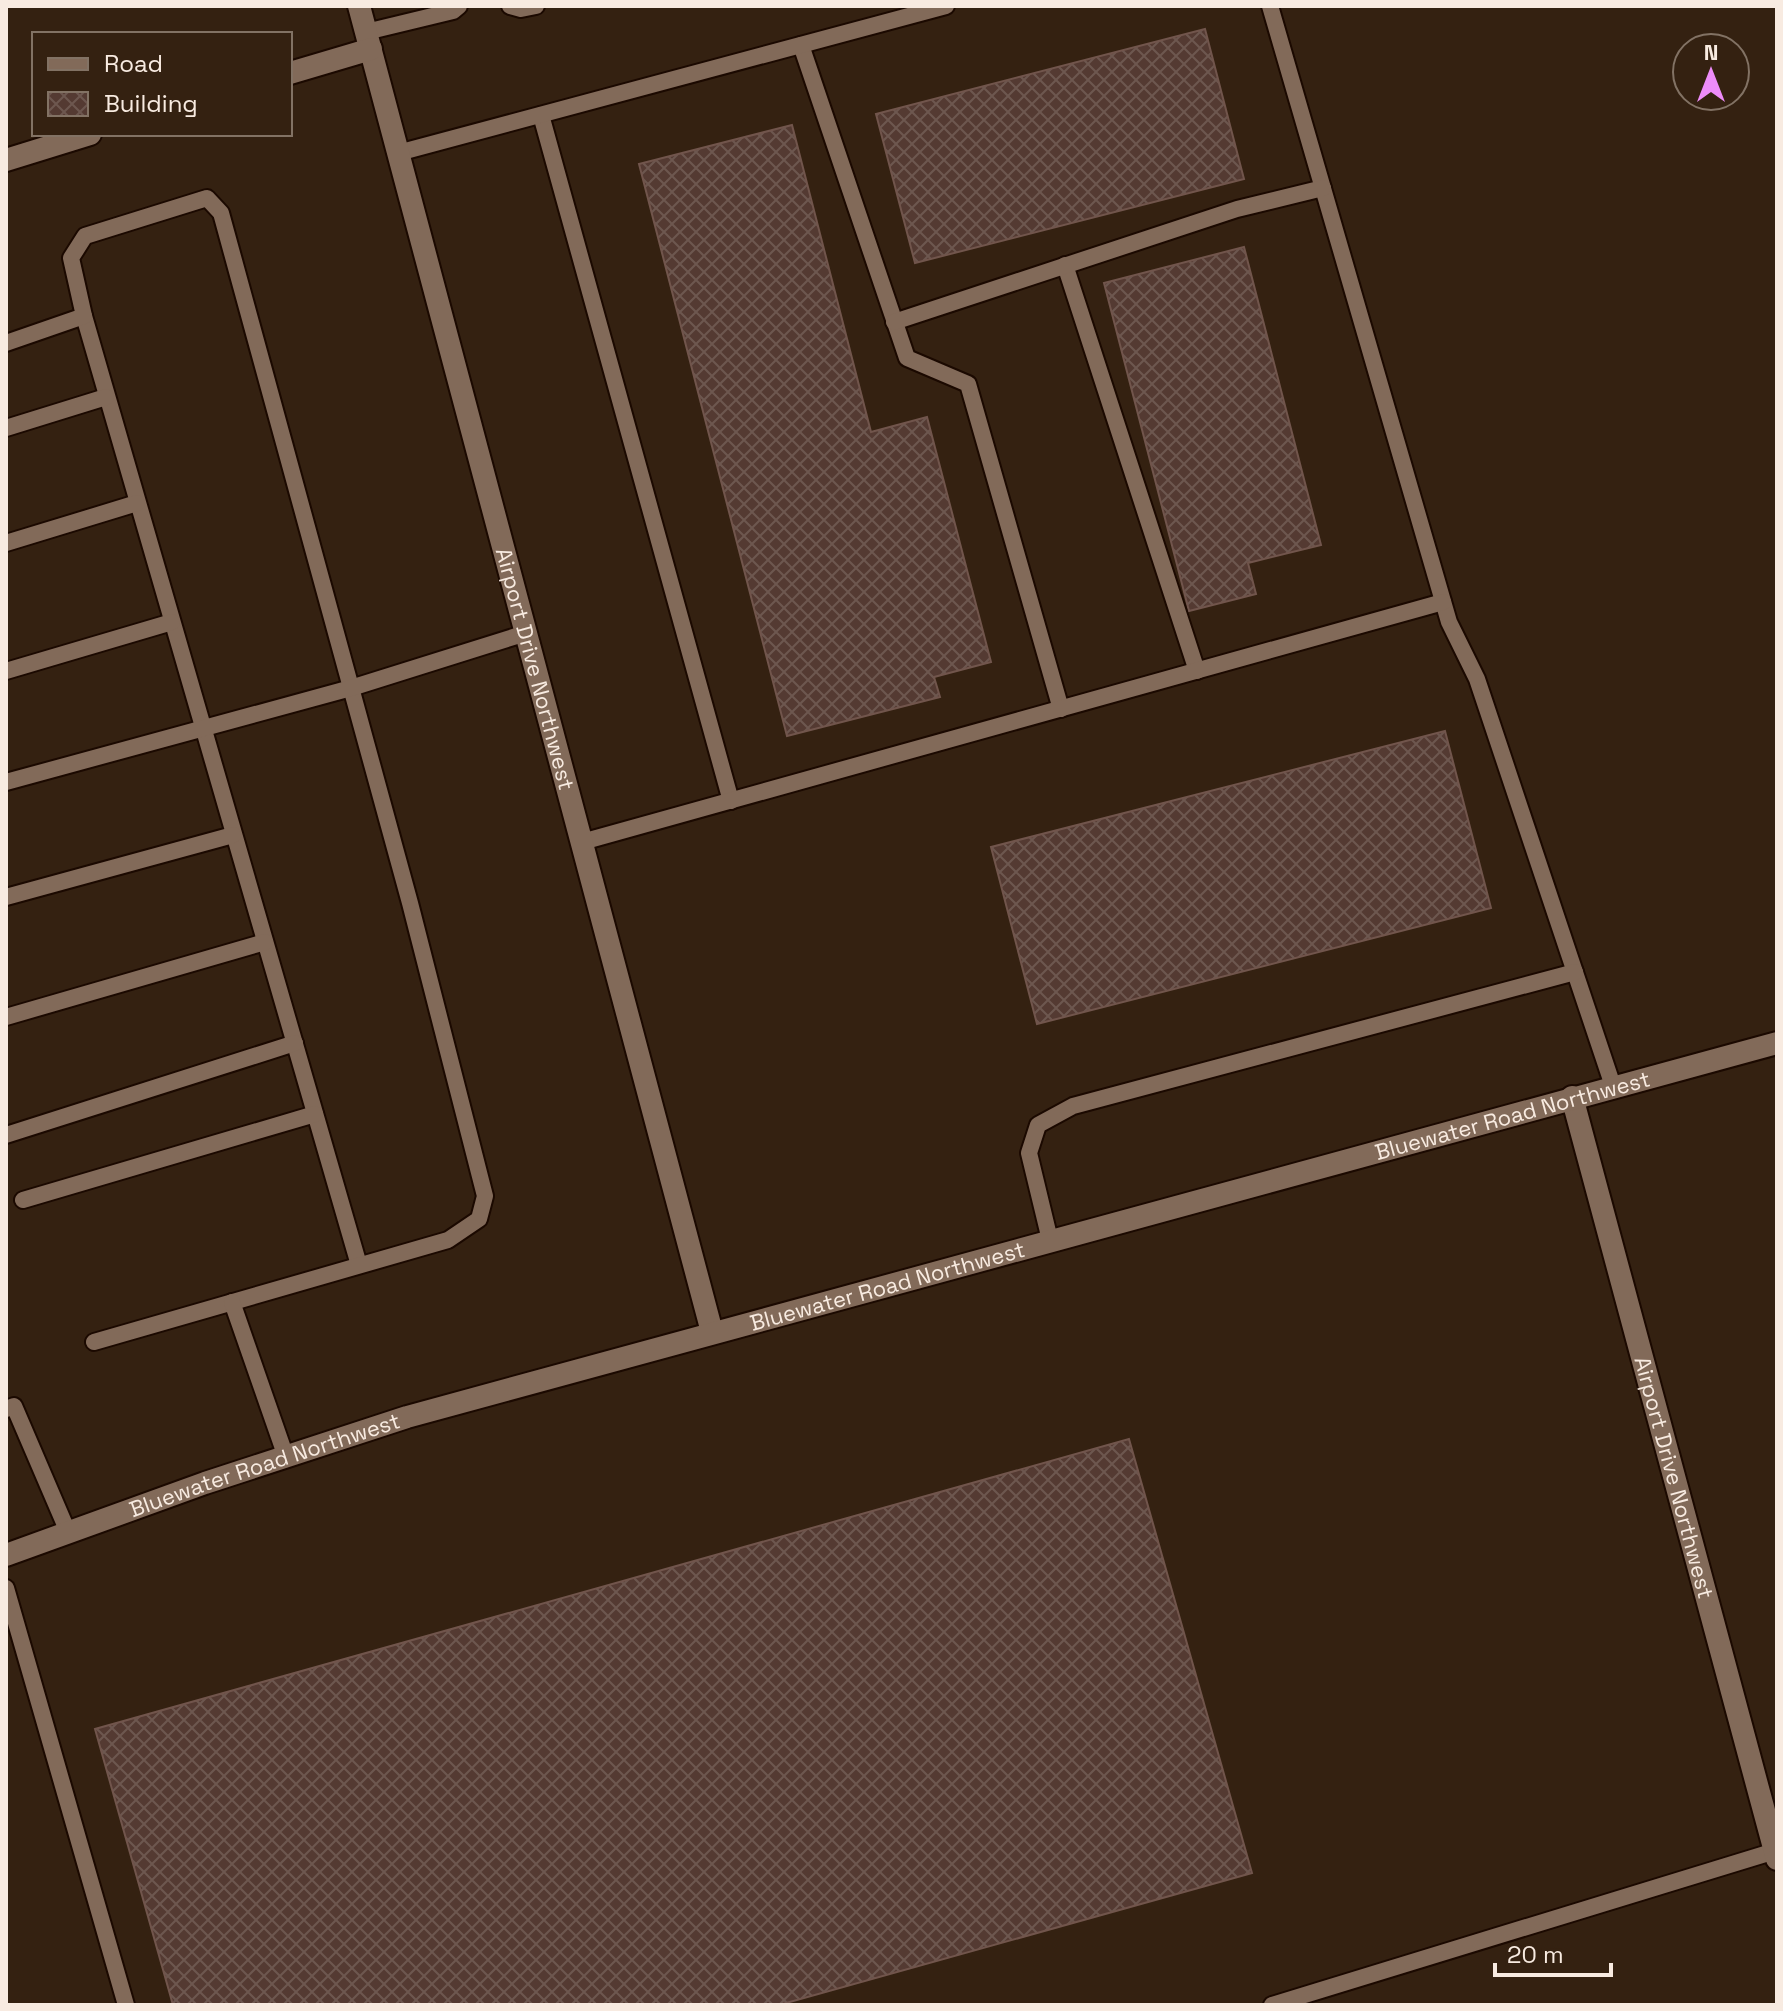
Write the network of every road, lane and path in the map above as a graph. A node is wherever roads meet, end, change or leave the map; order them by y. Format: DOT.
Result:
graph roads {
  1 [pos="359,6"];
  2 [pos="459,6"];
  3 [pos="510,6"];
  4 [pos="536,6"];
  5 [pos="946,6"];
  6 [pos="1270,6"];
  7 [pos="368,40"];
  8 [pos="801,45"];
  9 [pos="292,72"];
  10 [pos="541,115"];
  11 [pos="84,136"];
  12 [pos="398,153"];
  13 [pos="6,160"];
  14 [pos="1323,188"];
  15 [pos="1065,265"];
  16 [pos="84,316"];
  17 [pos="894,322"];
  18 [pos="6,343"];
  19 [pos="106,397"];
  20 [pos="6,428"];
  21 [pos="137,503"];
  22 [pos="6,543"];
  23 [pos="1443,602"];
  24 [pos="172,622"];
  25 [pos="526,633"];
  26 [pos="6,671"];
  27 [pos="1197,671"];
  28 [pos="351,688"];
  29 [pos="1061,709"];
  30 [pos="203,728"];
  31 [pos="6,782"];
  32 [pos="731,801"];
  33 [pos="233,835"];
  34 [pos="582,842"];
  35 [pos="6,897"];
  36 [pos="265,942"];
  37 [pos="1575,972"];
  38 [pos="6,1017"];
  39 [pos="295,1043"];
  40 [pos="1777,1043"];
  41 [pos="1613,1086"];
  42 [pos="1572,1097"];
  43 [pos="315,1114"];
  44 [pos="6,1135"];
  45 [pos="23,1200"];
  46 [pos="1050,1240"];
  47 [pos="359,1265"];
  48 [pos="232,1302"];
  49 [pos="712,1332"];
  50 [pos="94,1342"];
  51 [pos="6,1409"];
  52 [pos="286,1457"];
  53 [pos="68,1532"];
  54 [pos="6,1555"];
  55 [pos="6,1588"];
  56 [pos="1776,1855"];
  57 [pos="126,2005"];
  58 [pos="1272,2005"];
  1 -- 7 [label="street, Airport Drive Northwest"];
  2 -- 7 [label="lane"];
  3 -- 4 [label="lane"];
  5 -- 8 [label="lane"];
  6 -- 14 [label="lane"];
  7 -- 9 [label="street"];
  7 -- 12 [label="street, Airport Drive Northwest"];
  8 -- 10 [label="lane"];
  8 -- 17 [label="lane"];
  10 -- 12 [label="lane"];
  10 -- 32 [label="lane"];
  11 -- 13 [label="street"];
  12 -- 25 [label="street, Airport Drive Northwest"];
  14 -- 15 [label="lane"];
  14 -- 23 [label="lane"];
  15 -- 17 [label="lane"];
  15 -- 27 [label="lane"];
  16 -- 18 [label="lane"];
  16 -- 19 [label="lane"];
  16 -- 28 [label="lane"];
  17 -- 29 [label="lane"];
  19 -- 20 [label="lane"];
  19 -- 21 [label="lane"];
  21 -- 22 [label="lane"];
  21 -- 24 [label="lane"];
  23 -- 27 [label="lane"];
  23 -- 37 [label="lane"];
  24 -- 26 [label="lane"];
  24 -- 30 [label="lane"];
  25 -- 28 [label="lane"];
  25 -- 34 [label="street, Airport Drive Northwest"];
  27 -- 29 [label="lane"];
  28 -- 30 [label="lane"];
  28 -- 47 [label="lane"];
  29 -- 32 [label="lane"];
  30 -- 31 [label="lane"];
  30 -- 33 [label="lane"];
  32 -- 34 [label="lane"];
  33 -- 35 [label="lane"];
  33 -- 36 [label="lane"];
  34 -- 49 [label="street, Airport Drive Northwest"];
  36 -- 38 [label="lane"];
  36 -- 39 [label="lane"];
  37 -- 41 [label="lane"];
  37 -- 46 [label="lane"];
  39 -- 43 [label="lane"];
  39 -- 44 [label="lane"];
  40 -- 41 [label="street, Bluewater Road Northwest"];
  41 -- 42 [label="street, Bluewater Road Northwest"];
  42 -- 46 [label="street, Bluewater Road Northwest"];
  42 -- 56 [label="street, Airport Drive Northwest"];
  43 -- 45 [label="lane"];
  43 -- 47 [label="lane"];
  46 -- 49 [label="street, Bluewater Road Northwest"];
  47 -- 48 [label="lane"];
  48 -- 50 [label="lane"];
  48 -- 52 [label="lane"];
  49 -- 52 [label="street, Bluewater Road Northwest"];
  51 -- 53 [label="lane"];
  52 -- 53 [label="street, Bluewater Road Northwest"];
  53 -- 54 [label="street, Bluewater Road Northwest"];
  55 -- 57 [label="lane"];
  56 -- 58 [label="lane"];
}
